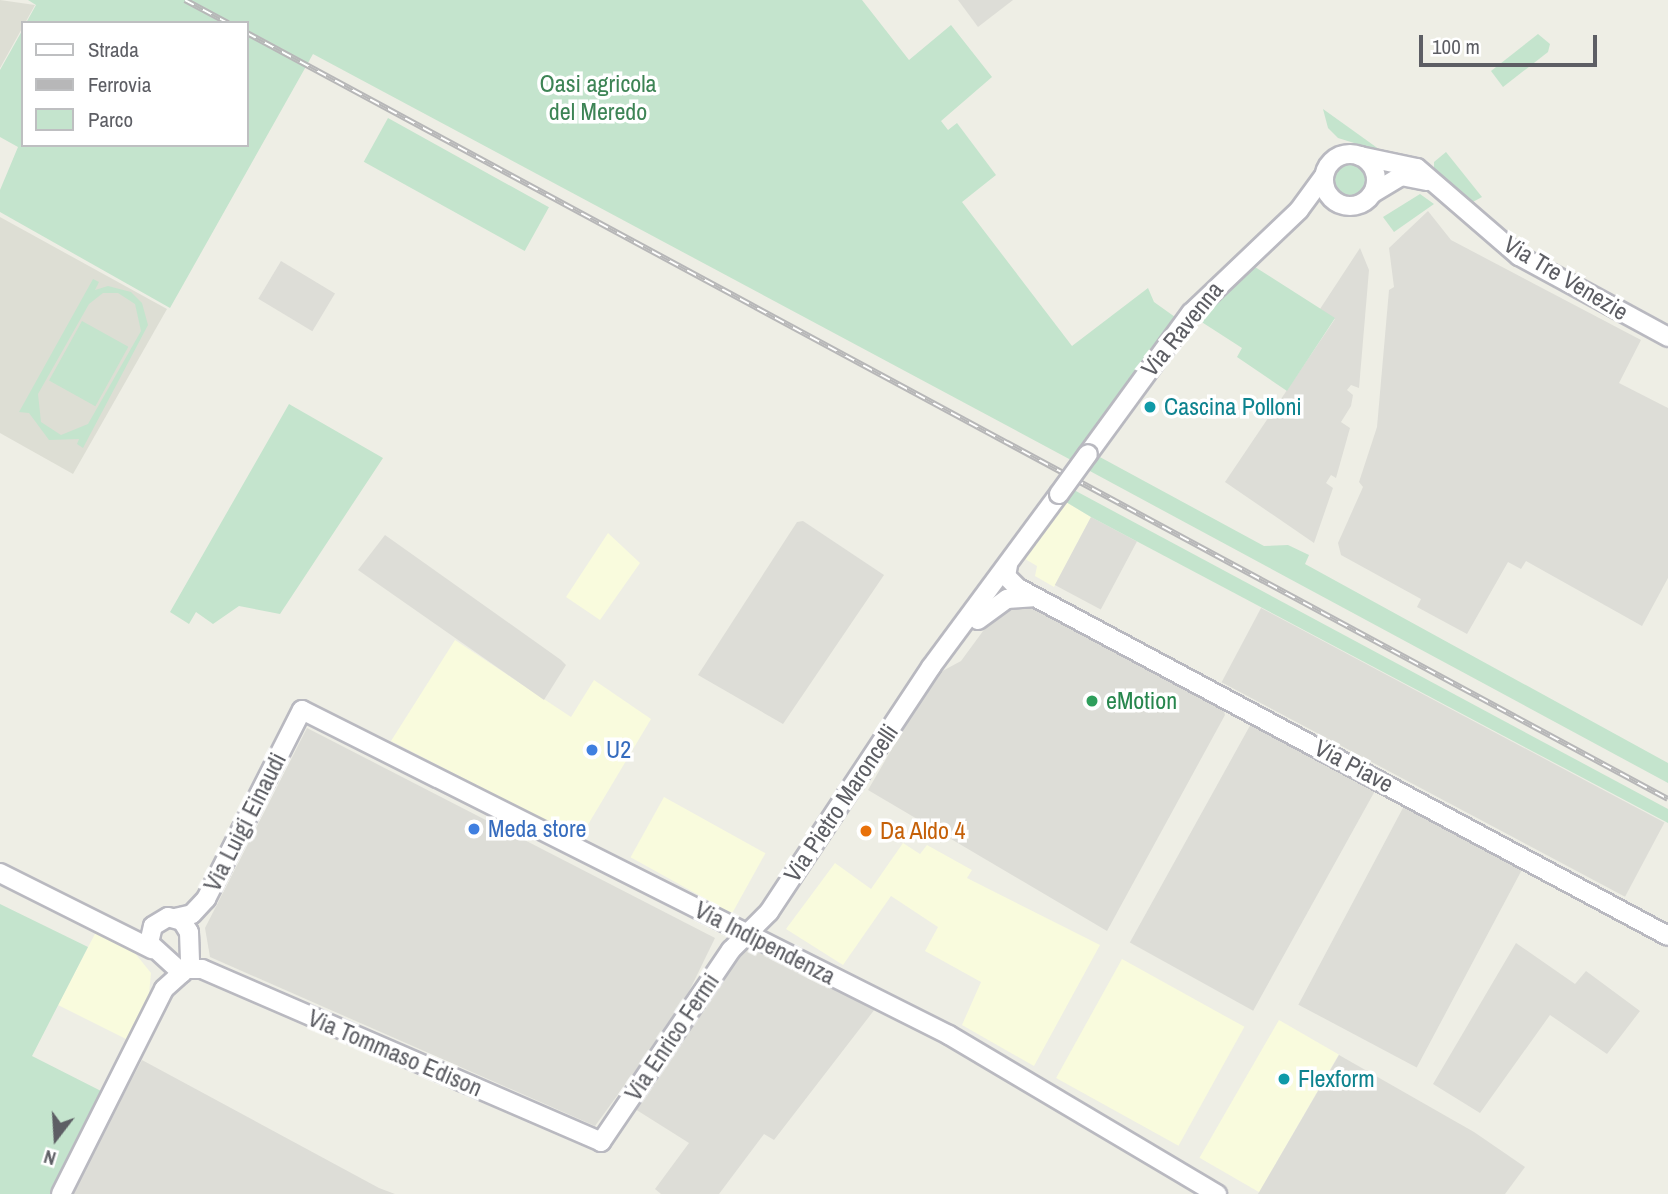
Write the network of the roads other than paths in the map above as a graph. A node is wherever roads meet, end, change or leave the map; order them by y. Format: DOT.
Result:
graph roads {
  1 [pos="1360,156"];
  2 [pos="1324,176"];
  3 [pos="1436,186"];
  4 [pos="1373,192"];
  5 [pos="1343,205"];
  6 [pos="1292,217"];
  7 [pos="1668,337"];
  8 [pos="1088,454"];
  9 [pos="1014,557"];
  10 [pos="1044,599"];
  11 [pos="931,667"];
  12 [pos="302,710"];
  13 [pos="0,873"];
  14 [pos="166,919"];
  15 [pos="117,928"];
  16 [pos="746,934"];
  17 [pos="1668,936"];
  18 [pos="154,950"];
  19 [pos="186,971"];
  20 [pos="163,989"];
  21 [pos="601,1142"];
  22 [pos="61,1194"];
  23 [pos="1217,1194"];
  1 -- 2 [label="street"];
  1 -- 3 [label="street, Via Tre Venezie"];
  1 -- 4 [label="street"];
  2 -- 5 [label="street"];
  2 -- 6 [label="street, Via Ravenna"];
  3 -- 4 [label="street, Via Tre Venezie"];
  3 -- 7 [label="street, Via Tre Venezie"];
  4 -- 5 [label="street"];
  5 -- 6 [label="street, Via Ravenna"];
  6 -- 8 [label="street, Via Ravenna"];
  8 -- 9 [label="street, Via Pietro Maroncelli, bridge"];
  9 -- 10 [label="street"];
  9 -- 11 [label="street, Via Pietro Maroncelli"];
  10 -- 11 [label="street, Via Pietro Maroncelli"];
  10 -- 17 [label="street, Via Piave"];
  11 -- 16 [label="street, Via Pietro Maroncelli"];
  12 -- 14 [label="street, Via Luigi Einaudi"];
  12 -- 16 [label="street, Via Indipendenza"];
  13 -- 15 [label="street"];
  14 -- 15 [label="street, Via Luigi Einaudi"];
  14 -- 18 [label="street"];
  14 -- 19 [label="street"];
  15 -- 18 [label="street"];
  16 -- 21 [label="street, Via Enrico Fermi"];
  16 -- 23 [label="street, Via Indipendenza"];
  18 -- 19 [label="street"];
  18 -- 20 [label="street"];
  19 -- 20 [label="street"];
  19 -- 21 [label="street, Via Tommaso Edison"];
  20 -- 22 [label="street"];
}
